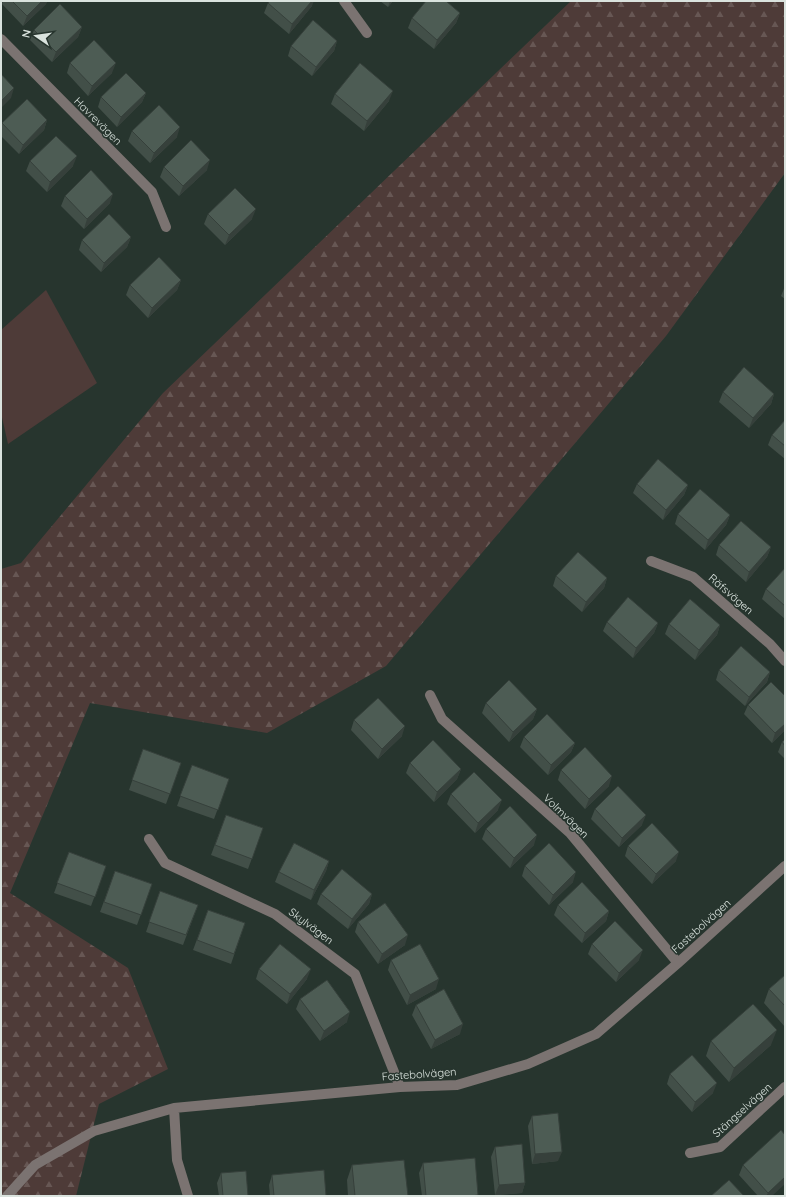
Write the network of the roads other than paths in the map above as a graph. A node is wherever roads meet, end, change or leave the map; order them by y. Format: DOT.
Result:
graph roads {
  1 [pos="344,1"];
  2 [pos="367,33"];
  3 [pos="1,39"];
  4 [pos="166,227"];
  5 [pos="651,561"];
  6 [pos="785,661"];
  7 [pos="430,695"];
  8 [pos="149,839"];
  9 [pos="785,866"];
  10 [pos="678,963"];
  11 [pos="400,1087"];
  12 [pos="785,1087"];
  13 [pos="174,1108"];
  14 [pos="690,1153"];
  15 [pos="8,1196"];
  16 [pos="188,1196"];
  1 -- 2 [label="street"];
  3 -- 4 [label="street, Havrevägen"];
  5 -- 6 [label="street, Räfsvägen"];
  7 -- 10 [label="street, Volmvägen"];
  8 -- 11 [label="street, Skylvägen"];
  9 -- 10 [label="street, Fastebolvägen"];
  10 -- 11 [label="street, Fastebolvägen"];
  11 -- 13 [label="street, Fastebolvägen"];
  12 -- 14 [label="street, Stängselvägen"];
  13 -- 15 [label="street, Fastebolvägen"];
  13 -- 16 [label="street"];
}
